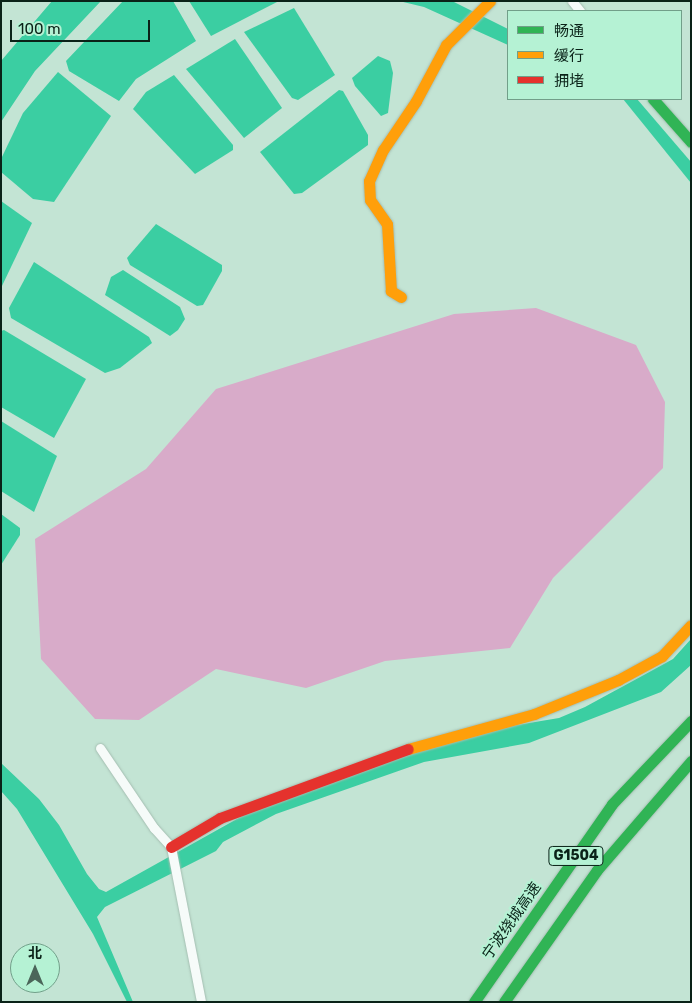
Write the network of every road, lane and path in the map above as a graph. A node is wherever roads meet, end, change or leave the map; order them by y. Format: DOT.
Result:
graph roads {
  1 [pos="490,1"];
  2 [pos="654,100"];
  3 [pos="691,142"];
  4 [pos="401,297"];
  5 [pos="691,625"];
  6 [pos="691,721"];
  7 [pos="100,748"];
  8 [pos="691,761"];
  9 [pos="171,852"];
  10 [pos="201,1002"];
  11 [pos="474,1002"];
  12 [pos="504,1002"];
  1 -- 4 [label="main road"];
  2 -- 3 [label="main road"];
  5 -- 9 [label="main road"];
  6 -- 11 [label="main road, 宁波绕城高速 / G1504"];
  7 -- 9 [label="street"];
  8 -- 12 [label="main road, G1504"];
  9 -- 10 [label="street"];
}
